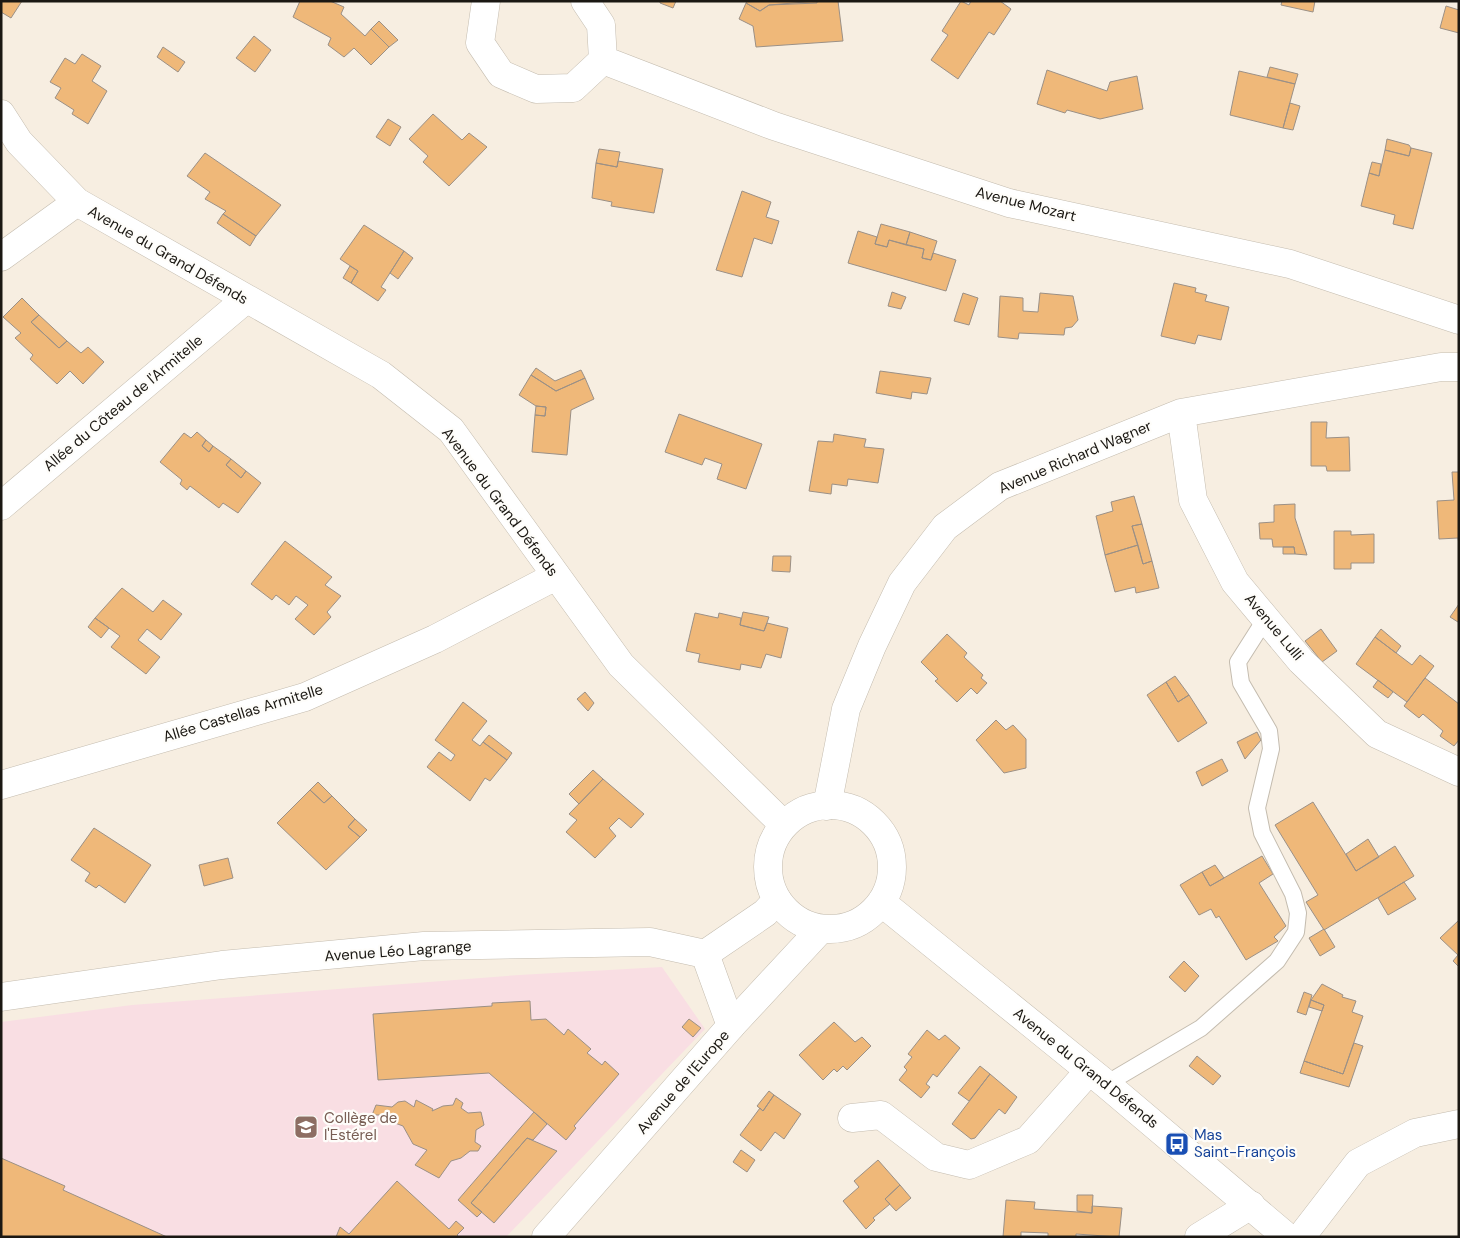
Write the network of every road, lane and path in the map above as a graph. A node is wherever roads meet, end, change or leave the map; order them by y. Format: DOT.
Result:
graph roads {
  1 [pos="486,1"];
  2 [pos="585,1"];
  3 [pos="603,60"];
  4 [pos="1,114"];
  5 [pos="77,202"];
  6 [pos="1,257"];
  7 [pos="246,300"];
  8 [pos="1459,320"];
  9 [pos="1459,367"];
  10 [pos="1181,413"];
  11 [pos="1,506"];
  12 [pos="556,576"];
  13 [pos="1266,618"];
  14 [pos="1459,772"];
  15 [pos="1,785"];
  16 [pos="827,806"];
  17 [pos="784,825"];
  18 [pos="777,900"];
  19 [pos="881,902"];
  20 [pos="821,929"];
  21 [pos="705,954"];
  22 [pos="1,997"];
  23 [pos="731,1026"];
  24 [pos="1098,1078"];
  25 [pos="852,1118"];
  26 [pos="1459,1124"];
  27 [pos="1252,1204"];
  28 [pos="546,1237"];
  29 [pos="1199,1237"];
  30 [pos="1287,1237"];
  31 [pos="1301,1237"];
  1 -- 3 [label="street"];
  2 -- 3 [label="street"];
  3 -- 8 [label="street, Avenue Mozart"];
  4 -- 5 [label="street, Avenue du Grand Défends"];
  5 -- 6 [label="street"];
  5 -- 7 [label="street, Avenue du Grand Défends"];
  7 -- 11 [label="street, Allée du Côteau de l'Armitelle"];
  7 -- 12 [label="street, Avenue du Grand Défends"];
  9 -- 10 [label="street, Avenue Richard Wagner"];
  10 -- 13 [label="street, Avenue Lulli"];
  10 -- 16 [label="street, Avenue Richard Wagner"];
  12 -- 15 [label="street, Allée Castellas Armitelle"];
  12 -- 17 [label="street, Avenue du Grand Défends"];
  13 -- 14 [label="street, Avenue Lulli"];
  13 -- 24 [label="lane"];
  16 -- 17 [label="street"];
  16 -- 19 [label="street"];
  17 -- 18 [label="street"];
  18 -- 20 [label="street"];
  18 -- 21 [label="street"];
  19 -- 20 [label="street"];
  19 -- 24 [label="street, Avenue du Grand Défends"];
  20 -- 23 [label="street, Avenue de l'Europe"];
  21 -- 22 [label="street, Avenue Léo Lagrange"];
  21 -- 23 [label="street"];
  23 -- 28 [label="street, Avenue de l'Europe"];
  24 -- 25 [label="street"];
  24 -- 27 [label="street, Avenue du Grand Défends"];
  26 -- 31 [label="street"];
  27 -- 29 [label="street"];
  27 -- 30 [label="street, Avenue du Grand Défends"];
}
